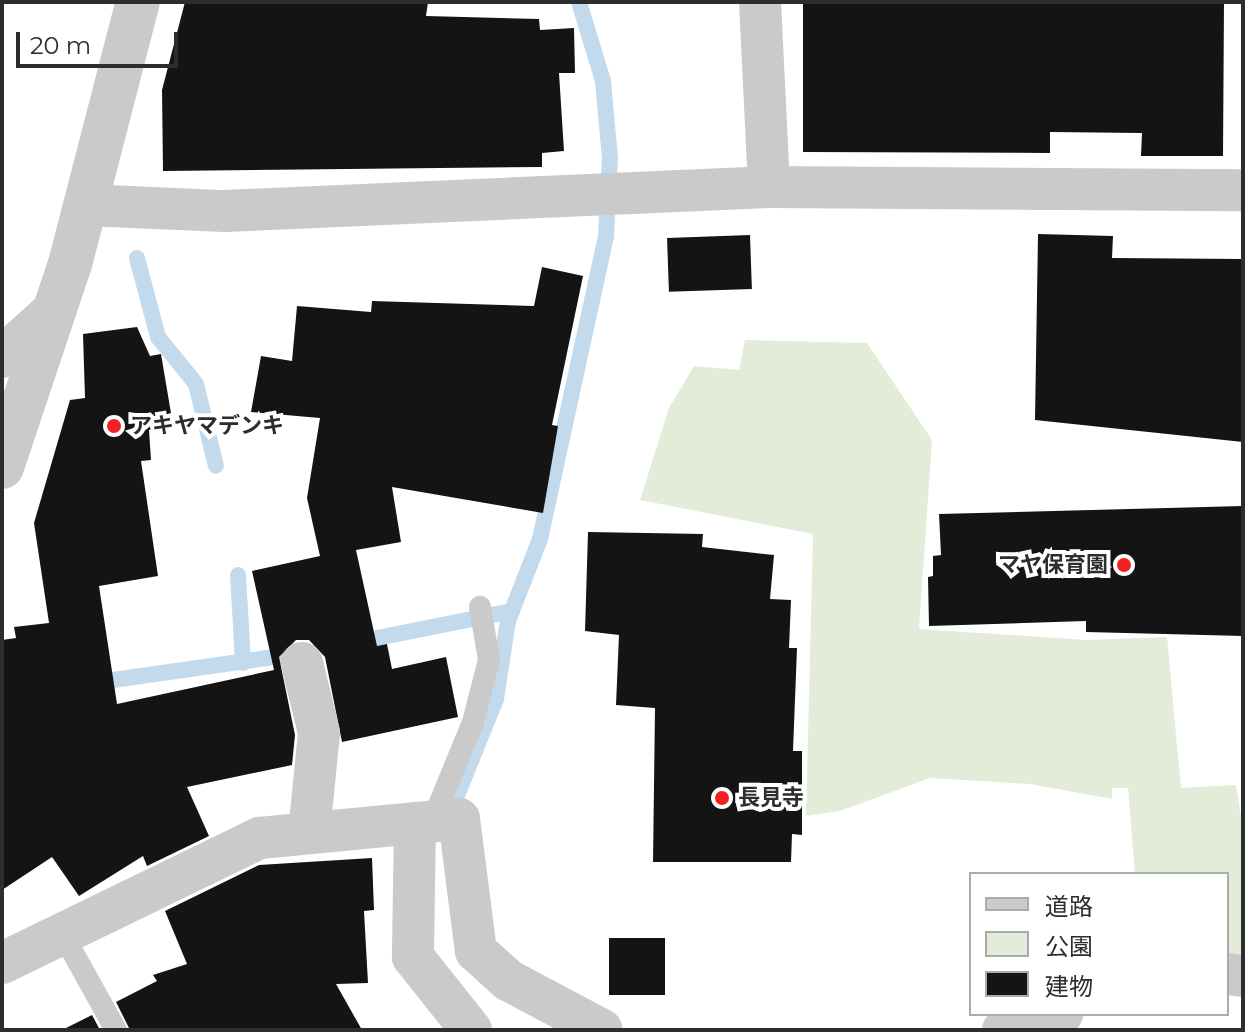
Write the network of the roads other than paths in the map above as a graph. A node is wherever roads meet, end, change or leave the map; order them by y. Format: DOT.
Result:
graph roads {
  1 [pos="138,2"];
  2 [pos="760,2"];
  3 [pos="769,187"];
  4 [pos="1243,190"];
  5 [pos="85,205"];
  6 [pos="54,310"];
  7 [pos="2,357"];
  8 [pos="2,467"];
  9 [pos="482,616"];
  10 [pos="302,663"];
  11 [pos="423,822"];
  12 [pos="309,833"];
  13 [pos="62,933"];
  14 [pos="2,963"];
  15 [pos="1059,1016"];
  16 [pos="116,1030"];
  17 [pos="471,1030"];
  18 [pos="602,1030"];
  19 [pos="1003,1030"];
  1 -- 5 [label="street"];
  2 -- 3 [label="street"];
  3 -- 4 [label="street"];
  3 -- 5 [label="street"];
  5 -- 6 [label="street"];
  6 -- 7 [label="street"];
  6 -- 8 [label="street"];
  9 -- 11 [label="lane"];
  10 -- 12 [label="street"];
  11 -- 12 [label="street"];
  11 -- 17 [label="street"];
  11 -- 18 [label="street"];
  12 -- 13 [label="street"];
  13 -- 14 [label="street"];
  13 -- 16 [label="lane"];
  15 -- 19 [label="street"];
}
